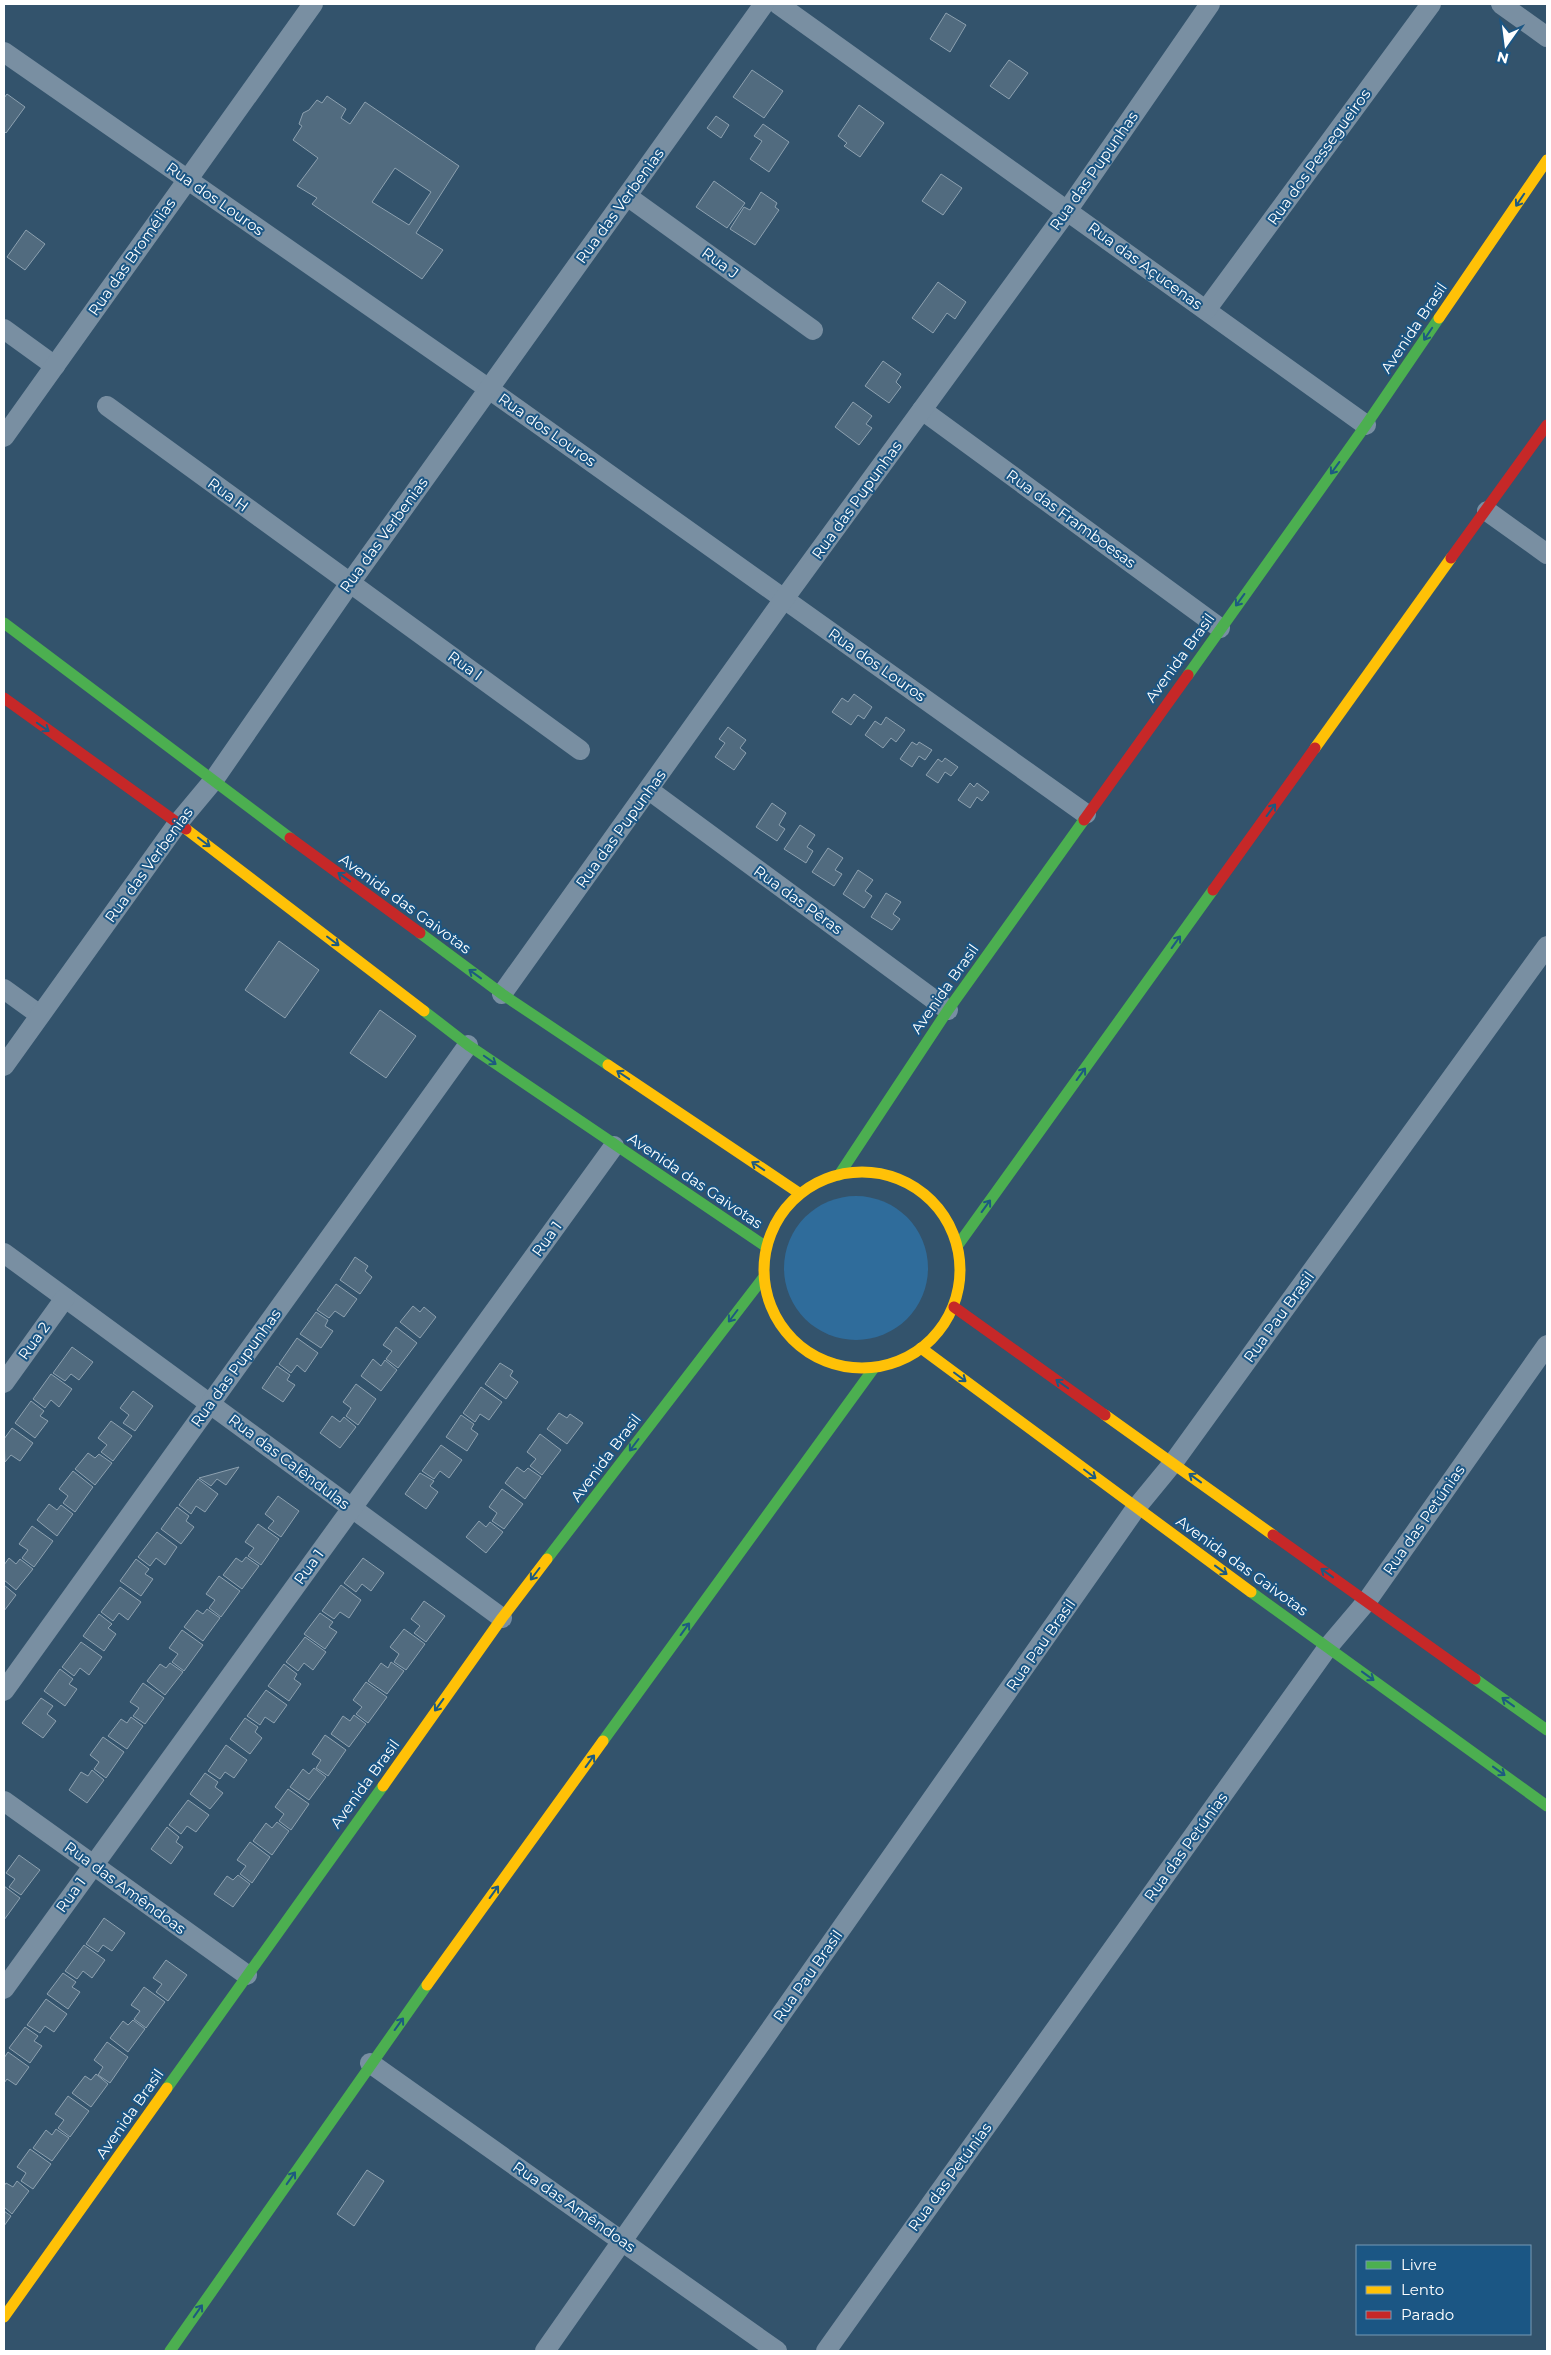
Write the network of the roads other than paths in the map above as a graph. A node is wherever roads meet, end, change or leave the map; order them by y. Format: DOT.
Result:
graph roads {
  1 [pos="313,4"];
  2 [pos="764,4"];
  3 [pos="778,4"];
  4 [pos="1210,4"];
  5 [pos="1431,4"];
  6 [pos="1500,4"];
  7 [pos="1547,37"];
  8 [pos="4,52"];
  9 [pos="1547,160"];
  10 [pos="187,180"];
  11 [pos="627,196"];
  12 [pos="1067,211"];
  13 [pos="1206,310"];
  14 [pos="4,329"];
  15 [pos="813,330"];
  16 [pos="55,366"];
  17 [pos="489,389"];
  18 [pos="107,406"];
  19 [pos="922,410"];
  20 [pos="1366,425"];
  21 [pos="1547,425"];
  22 [pos="4,437"];
  23 [pos="1487,511"];
  24 [pos="1547,554"];
  25 [pos="350,583"];
  26 [pos="784,600"];
  27 [pos="4,623"];
  28 [pos="1220,628"];
  29 [pos="4,698"];
  30 [pos="580,750"];
  31 [pos="213,781"];
  32 [pos="649,790"];
  33 [pos="1086,814"];
  34 [pos="178,822"];
  35 [pos="1547,946"];
  36 [pos="4,989"];
  37 [pos="502,994"];
  38 [pos="948,1010"];
  39 [pos="40,1015"];
  40 [pos="468,1045"];
  41 [pos="4,1066"];
  42 [pos="614,1146"];
  43 [pos="839,1175"];
  44 [pos="799,1193"];
  45 [pos="958,1245"];
  46 [pos="765,1246"];
  47 [pos="4,1253"];
  48 [pos="763,1278"];
  49 [pos="65,1298"];
  50 [pos="954,1307"];
  51 [pos="1547,1345"];
  52 [pos="921,1348"];
  53 [pos="874,1368"];
  54 [pos="4,1383"];
  55 [pos="211,1403"];
  56 [pos="1173,1463"];
  57 [pos="352,1508"];
  58 [pos="1136,1508"];
  59 [pos="1366,1601"];
  60 [pos="502,1618"];
  61 [pos="1328,1647"];
  62 [pos="4,1691"];
  63 [pos="1547,1730"];
  64 [pos="4,1801"];
  65 [pos="1547,1806"];
  66 [pos="93,1865"];
  67 [pos="247,1975"];
  68 [pos="4,1989"];
  69 [pos="370,2063"];
  70 [pos="622,2242"];
  71 [pos="4,2317"];
  72 [pos="170,2351"];
  73 [pos="545,2351"];
  74 [pos="777,2351"];
  75 [pos="826,2351"];
  1 -- 10 [label="street, Rua das Bromélias"];
  2 -- 11 [label="street, Rua das Verbenias"];
  3 -- 12 [label="street, Rua das Açucenas"];
  4 -- 12 [label="street, Rua das Pupunhas"];
  5 -- 13 [label="street, Rua dos Pessegueiros"];
  6 -- 7 [label="street"];
  8 -- 10 [label="street, Rua dos Louros"];
  9 -- 20 [label="street, Avenida Brasil, one-way"];
  10 -- 16 [label="street, Rua das Bromélias"];
  10 -- 17 [label="street, Rua dos Louros"];
  11 -- 15 [label="street, Rua J"];
  11 -- 17 [label="street, Rua das Verbenias"];
  12 -- 13 [label="street, Rua das Açucenas"];
  12 -- 19 [label="street, Rua das Pupunhas"];
  13 -- 20 [label="street, Rua das Açucenas"];
  14 -- 16 [label="street"];
  16 -- 22 [label="street, Rua das Bromélias"];
  17 -- 25 [label="street, Rua das Verbenias"];
  17 -- 26 [label="street, Rua dos Louros"];
  18 -- 25 [label="street, Rua H"];
  19 -- 26 [label="street, Rua das Pupunhas"];
  19 -- 28 [label="street, Rua das Framboesas"];
  20 -- 28 [label="street, Avenida Brasil, one-way"];
  21 -- 23 [label="street"];
  23 -- 24 [label="street"];
  45 -- 23 [label="street, one-way"];
  25 -- 30 [label="street, Rua I"];
  25 -- 31 [label="street, Rua das Verbenias"];
  26 -- 32 [label="street, Rua das Pupunhas"];
  26 -- 33 [label="street, Rua dos Louros"];
  27 -- 31 [label="street, Avenida das Gaivotas"];
  28 -- 33 [label="street, Avenida Brasil"];
  29 -- 34 [label="street, Avenida das Gaivotas, one-way"];
  31 -- 34 [label="street, Rua das Verbenias"];
  37 -- 31 [label="street, Avenida das Gaivotas, one-way"];
  32 -- 37 [label="street, Rua das Pupunhas"];
  32 -- 38 [label="street, Rua das Pêras"];
  33 -- 38 [label="street, Avenida Brasil"];
  34 -- 39 [label="street, Rua das Verbenias"];
  34 -- 40 [label="street, Avenida das Gaivotas, one-way"];
  35 -- 56 [label="street, Rua Pau Brasil"];
  36 -- 39 [label="street"];
  44 -- 37 [label="street, Avenida das Gaivotas, one-way"];
  38 -- 43 [label="street, Avenida Brasil"];
  39 -- 41 [label="street, Rua das Verbenias"];
  40 -- 42 [label="street, Avenida das Gaivotas, one-way"];
  40 -- 55 [label="street, Rua das Pupunhas"];
  42 -- 46 [label="street, Avenida das Gaivotas"];
  42 -- 57 [label="street, Rua 1"];
  43 -- 44 [label="street"];
  43 -- 45 [label="street"];
  44 -- 46 [label="street"];
  45 -- 50 [label="street"];
  46 -- 48 [label="street"];
  47 -- 49 [label="street, Rua das Calêndulas"];
  48 -- 53 [label="street"];
  48 -- 60 [label="street, Avenida Brasil, one-way"];
  49 -- 54 [label="street, Rua 2"];
  49 -- 55 [label="street, Rua das Calêndulas"];
  50 -- 52 [label="street"];
  56 -- 50 [label="street, one-way"];
  51 -- 59 [label="street, Rua das Petúnias"];
  52 -- 53 [label="street"];
  52 -- 58 [label="street, Avenida das Gaivotas, one-way"];
  69 -- 53 [label="street, one-way"];
  55 -- 57 [label="street, Rua das Calêndulas"];
  55 -- 62 [label="street, Rua das Pupunhas"];
  56 -- 58 [label="street, Rua Pau Brasil"];
  59 -- 56 [label="street, one-way"];
  57 -- 60 [label="street, Rua das Calêndulas"];
  57 -- 66 [label="street, Rua 1"];
  58 -- 61 [label="street, Avenida das Gaivotas, one-way"];
  58 -- 70 [label="street, Rua Pau Brasil"];
  59 -- 61 [label="street, Rua das Petúnias"];
  63 -- 59 [label="street, one-way"];
  60 -- 67 [label="street, Avenida Brasil, one-way"];
  61 -- 65 [label="street, Avenida das Gaivotas, one-way"];
  61 -- 75 [label="street, Rua das Petúnias"];
  64 -- 66 [label="street, Rua das Amêndoas"];
  66 -- 67 [label="street, Rua das Amêndoas"];
  66 -- 68 [label="street, Rua 1"];
  67 -- 71 [label="street, Avenida Brasil"];
  69 -- 70 [label="street, Rua das Amêndoas"];
  72 -- 69 [label="street, one-way"];
  70 -- 73 [label="street, Rua Pau Brasil"];
  70 -- 74 [label="street, Rua das Amêndoas"];
}
